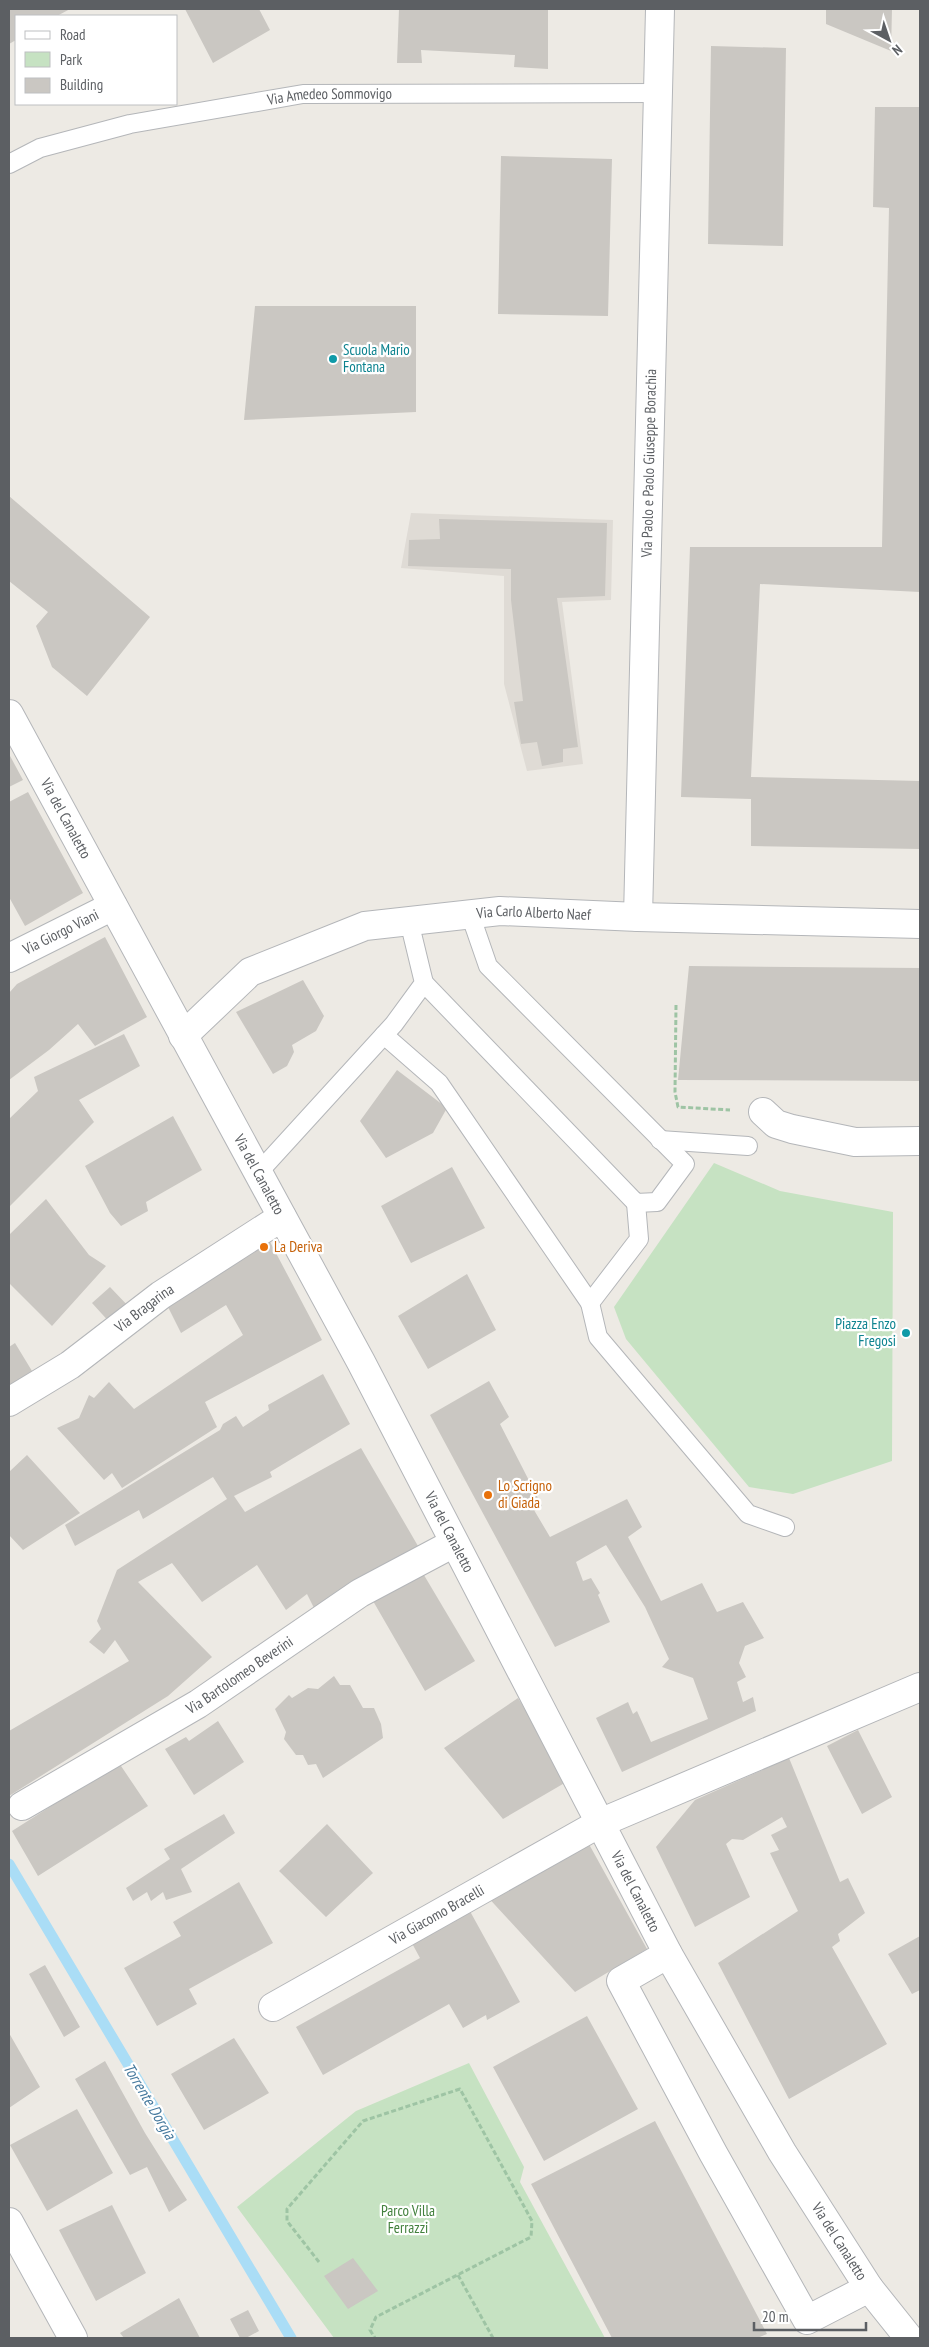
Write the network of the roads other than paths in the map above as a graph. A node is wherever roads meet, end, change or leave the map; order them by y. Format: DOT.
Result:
graph roads {
  1 [pos="660,9"];
  2 [pos="659,93"];
  3 [pos="9,164"];
  4 [pos="9,714"];
  5 [pos="113,906"];
  6 [pos="470,914"];
  7 [pos="638,917"];
  8 [pos="409,920"];
  9 [pos="920,924"];
  10 [pos="9,958"];
  11 [pos="424,983"];
  12 [pos="384,1035"];
  13 [pos="183,1036"];
  14 [pos="763,1112"];
  15 [pos="660,1140"];
  16 [pos="920,1141"];
  17 [pos="748,1146"];
  18 [pos="258,1173"];
  19 [pos="636,1203"];
  20 [pos="282,1217"];
  21 [pos="590,1303"];
  22 [pos="9,1402"];
  23 [pos="785,1527"];
  24 [pos="454,1542"];
  25 [pos="920,1686"];
  26 [pos="22,1806"];
  27 [pos="600,1823"];
  28 [pos="668,1954"];
  29 [pos="273,2007"];
  30 [pos="9,2222"];
  31 [pos="869,2288"];
  32 [pos="72,2338"];
  33 [pos="909,2338"];
  1 -- 2 [label="street, Via Paolo e Paolo Giuseppe Borachia"];
  2 -- 3 [label="lane, Via Amedeo Sommovigo"];
  2 -- 7 [label="street, Via Paolo e Paolo Giuseppe Borachia"];
  4 -- 5 [label="street, Via del Canaletto"];
  5 -- 10 [label="street, Via Giorgo Viani"];
  5 -- 13 [label="street, Via del Canaletto"];
  6 -- 7 [label="street, Via Carlo Alberto Naef"];
  6 -- 8 [label="street, Via Carlo Alberto Naef"];
  6 -- 15 [label="lane"];
  7 -- 9 [label="street, Via Carlo Alberto Naef"];
  8 -- 11 [label="lane"];
  8 -- 13 [label="street, Via Carlo Alberto Naef"];
  11 -- 12 [label="lane"];
  11 -- 19 [label="lane"];
  12 -- 18 [label="lane"];
  12 -- 21 [label="lane"];
  13 -- 18 [label="street, Via del Canaletto"];
  14 -- 16 [label="street"];
  15 -- 17 [label="lane"];
  15 -- 19 [label="lane"];
  18 -- 20 [label="street, Via del Canaletto"];
  19 -- 21 [label="lane"];
  20 -- 22 [label="street, Via Bragarina"];
  20 -- 24 [label="street, Via del Canaletto"];
  21 -- 23 [label="lane"];
  24 -- 26 [label="street, Via Bartolomeo Beverini"];
  24 -- 27 [label="street, Via del Canaletto"];
  25 -- 27 [label="street, Via Giacomo Bracelli"];
  27 -- 28 [label="street, Via del Canaletto"];
  27 -- 29 [label="street, Via Giacomo Bracelli"];
  28 -- 31 [label="street, Via del Canaletto"];
  28 -- 31 [label="street"];
  30 -- 32 [label="street"];
  31 -- 33 [label="street, Via del Canaletto"];
}
